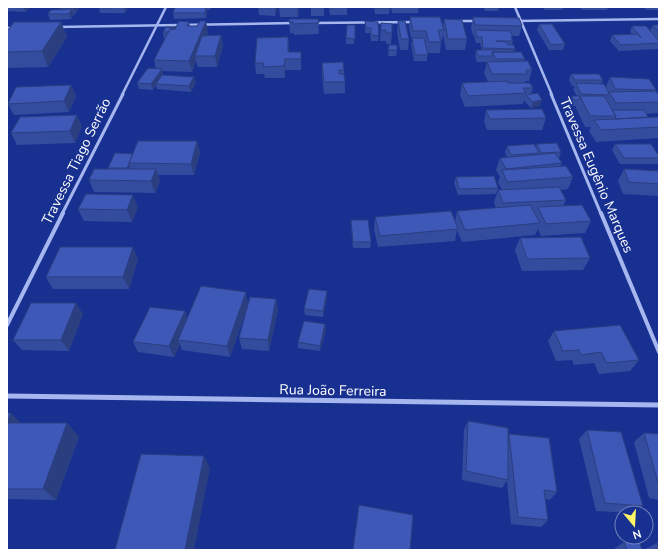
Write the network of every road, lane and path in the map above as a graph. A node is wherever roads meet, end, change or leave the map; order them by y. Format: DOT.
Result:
graph roads {
  1 [pos="166,7"];
  2 [pos="515,7"];
  3 [pos="659,19"];
  4 [pos="449,21"];
  5 [pos="481,21"];
  6 [pos="513,21"];
  7 [pos="520,21"];
  8 [pos="418,22"];
  9 [pos="299,23"];
  10 [pos="307,23"];
  11 [pos="156,25"];
  12 [pos="54,27"];
  13 [pos="7,28"];
  14 [pos="23,28"];
  15 [pos="7,325"];
  16 [pos="659,352"];
  17 [pos="7,396"];
  18 [pos="659,405"];
  1 -- 11 [label="street, Travessa Tiago Serrão"];
  2 -- 7 [label="street, Travessa Eugênio Marques"];
  3 -- 7 [label="street"];
  4 -- 5 [label="street"];
  6 -- 7 [label="street"];
  7 -- 16 [label="street, Travessa Eugênio Marques"];
  8 -- 10 [label="street"];
  9 -- 11 [label="street"];
  11 -- 12 [label="street"];
  11 -- 15 [label="street, Travessa Tiago Serrão"];
  13 -- 14 [label="street"];
  17 -- 18 [label="street, Rua João Ferreira"];
}
